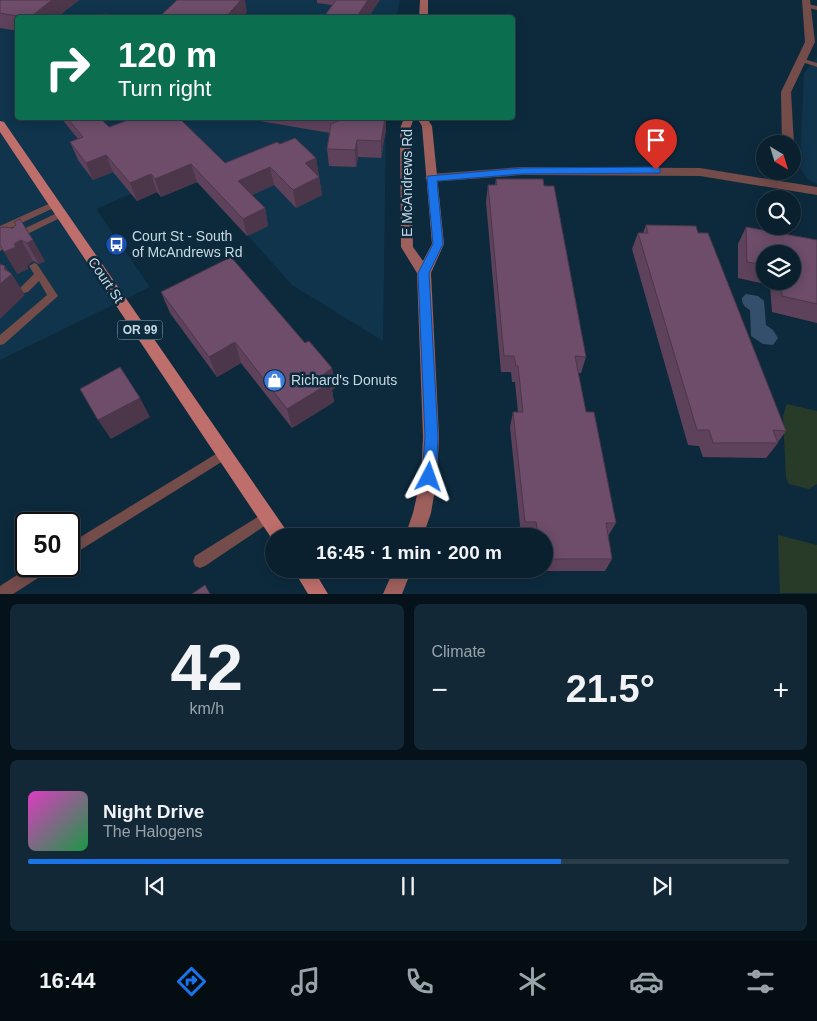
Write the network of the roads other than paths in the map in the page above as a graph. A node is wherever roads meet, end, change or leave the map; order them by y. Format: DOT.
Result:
graph roads {
  1 [pos="424,0"];
  2 [pos="810,5"];
  3 [pos="423,15"];
  4 [pos="801,60"];
  5 [pos="817,65"];
  6 [pos="408,120"];
  7 [pos="423,120"];
  8 [pos="0,124"];
  9 [pos="788,135"];
  10 [pos="431,178"];
  11 [pos="789,180"];
  12 [pos="789,185"];
  13 [pos="817,191"];
  14 [pos="58,209"];
  15 [pos="0,230"];
  16 [pos="15,237"];
  17 [pos="21,246"];
  18 [pos="0,248"];
  19 [pos="424,273"];
  20 [pos="24,289"];
  21 [pos="0,341"];
  22 [pos="224,454"];
  23 [pos="267,517"];
  24 [pos="275,528"];
  25 [pos="417,528"];
  26 [pos="80,544"];
  27 [pos="200,561"];
  28 [pos="27,577"];
  29 [pos="308,578"];
  30 [pos="399,578"];
  31 [pos="0,594"];
  32 [pos="319,594"];
  33 [pos="392,594"];
  1 -- 3 [label="main road"];
  2 -- 4 [label="street"];
  4 -- 5 [label="lane"];
  4 -- 9 [label="street"];
  6 -- 19 [label="main road, E McAndrews Rd"];
  7 -- 10 [label="main road, E McAndrews Rd"];
  8 -- 14 [label="main road, Court St / OR 99"];
  10 -- 12 [label="street"];
  10 -- 19 [label="main road, E McAndrews Rd"];
  11 -- 12 [label="street"];
  12 -- 13 [label="street"];
  14 -- 15 [label="lane"];
  14 -- 16 [label="lane"];
  14 -- 22 [label="main road, Court St / OR 99"];
  16 -- 17 [label="lane"];
  16 -- 18 [label="lane"];
  19 -- 25 [label="main road, E McAndrews Rd"];
  20 -- 21 [label="lane"];
  22 -- 23 [label="main road, Court St / OR 99"];
  22 -- 26 [label="lane"];
  23 -- 24 [label="main road, Court St / OR 99"];
  23 -- 27 [label="lane"];
  28 -- 31 [label="lane"];
  29 -- 32 [label="main road"];
  30 -- 33 [label="main road"];
}
